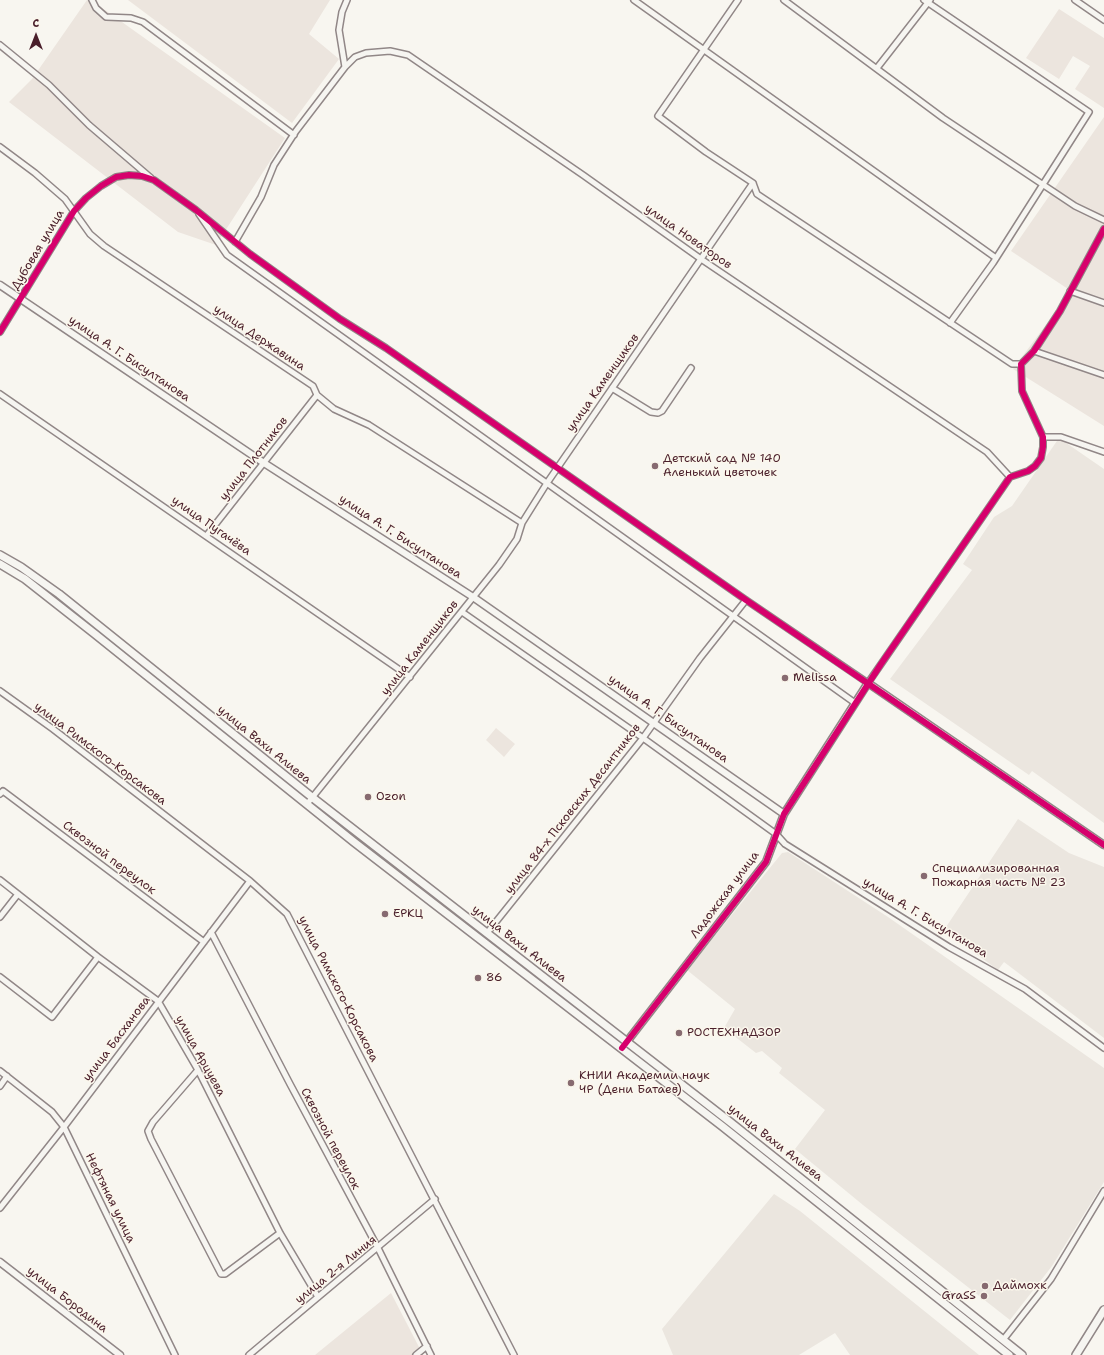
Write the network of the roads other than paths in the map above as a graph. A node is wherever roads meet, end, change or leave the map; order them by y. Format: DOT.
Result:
graph roads {
  1 [pos="92,0"];
  2 [pos="346,0"];
  3 [pos="634,0"];
  4 [pos="738,0"];
  5 [pos="784,0"];
  6 [pos="1075,0"];
  7 [pos="927,1"];
  8 [pos="1104,20"];
  9 [pos="0,45"];
  10 [pos="704,50"];
  11 [pos="345,68"];
  12 [pos="877,68"];
  13 [pos="294,135"];
  14 [pos="0,147"];
  15 [pos="154,180"];
  16 [pos="753,183"];
  17 [pos="1043,184"];
  18 [pos="196,210"];
  19 [pos="74,211"];
  20 [pos="1104,220"];
  21 [pos="1104,229"];
  22 [pos="235,242"];
  23 [pos="996,258"];
  24 [pos="701,259"];
  25 [pos="0,285"];
  26 [pos="1070,291"];
  27 [pos="21,299"];
  28 [pos="1104,303"];
  29 [pos="950,323"];
  30 [pos="0,332"];
  31 [pos="1034,350"];
  32 [pos="1021,364"];
  33 [pos="691,368"];
  34 [pos="1104,375"];
  35 [pos="612,388"];
  36 [pos="0,394"];
  37 [pos="317,395"];
  38 [pos="1043,437"];
  39 [pos="1104,452"];
  40 [pos="264,463"];
  41 [pos="557,468"];
  42 [pos="1010,477"];
  43 [pos="547,483"];
  44 [pos="522,524"];
  45 [pos="207,535"];
  46 [pos="0,555"];
  47 [pos="0,564"];
  48 [pos="473,597"];
  49 [pos="746,600"];
  50 [pos="462,612"];
  51 [pos="734,616"];
  52 [pos="410,677"];
  53 [pos="868,683"];
  54 [pos="0,691"];
  55 [pos="855,703"];
  56 [pos="654,722"];
  57 [pos="643,738"];
  58 [pos="1,792"];
  59 [pos="313,798"];
  60 [pos="307,804"];
  61 [pos="784,814"];
  62 [pos="776,834"];
  63 [pos="1104,845"];
  64 [pos="0,880"];
  65 [pos="250,881"];
  66 [pos="18,894"];
  67 [pos="0,917"];
  68 [pos="211,932"];
  69 [pos="488,933"];
  70 [pos="204,942"];
  71 [pos="98,957"];
  72 [pos="0,977"];
  73 [pos="158,1001"];
  74 [pos="627,1042"];
  75 [pos="622,1048"];
  76 [pos="1104,1048"];
  77 [pos="198,1070"];
  78 [pos="0,1071"];
  79 [pos="7,1076"];
  80 [pos="0,1086"];
  81 [pos="64,1127"];
  82 [pos="1104,1191"];
  83 [pos="435,1199"];
  84 [pos="0,1208"];
  85 [pos="280,1233"];
  86 [pos="378,1248"];
  87 [pos="0,1262"];
  88 [pos="318,1297"];
  89 [pos="1104,1310"];
  90 [pos="1003,1340"];
  91 [pos="426,1346"];
  92 [pos="120,1355"];
  93 [pos="175,1355"];
  94 [pos="249,1355"];
  95 [pos="416,1355"];
  96 [pos="431,1355"];
  97 [pos="514,1355"];
  98 [pos="1009,1355"];
  99 [pos="1022,1355"];
  100 [pos="1076,1355"];
  1 -- 13 [label="street"];
  2 -- 11 [label="street"];
  3 -- 10 [label="street"];
  4 -- 10 [label="street"];
  5 -- 12 [label="street"];
  6 -- 8 [label="street"];
  7 -- 12 [label="street"];
  7 -- 17 [label="street"];
  9 -- 15 [label="street"];
  10 -- 16 [label="street"];
  10 -- 23 [label="street"];
  11 -- 13 [label="street, улица Новаторов"];
  11 -- 24 [label="street, улица Новаторов"];
  12 -- 17 [label="street"];
  13 -- 22 [label="street, улица Новаторов"];
  14 -- 19 [label="street, улица Державина"];
  15 -- 18 [label="street"];
  15 -- 19 [label="street, Дубовая улица"];
  16 -- 24 [label="street, улица Каменщиков"];
  16 -- 29 [label="street"];
  17 -- 20 [label="street"];
  17 -- 23 [label="street"];
  18 -- 22 [label="street"];
  18 -- 43 [label="street"];
  19 -- 27 [label="street, Дубовая улица"];
  19 -- 37 [label="street, улица Державина"];
  21 -- 26 [label="street"];
  22 -- 41 [label="street"];
  23 -- 29 [label="street"];
  24 -- 35 [label="street, улица Каменщиков"];
  24 -- 42 [label="street, улица Новаторов"];
  25 -- 27 [label="street, улица А. Г. Бисултанова"];
  26 -- 28 [label="street"];
  26 -- 31 [label="street"];
  27 -- 30 [label="street, Дубовая улица"];
  27 -- 40 [label="street, улица А. Г. Бисултанова"];
  29 -- 32 [label="street"];
  31 -- 32 [label="street"];
  31 -- 34 [label="street"];
  32 -- 38 [label="street"];
  33 -- 35 [label="street"];
  35 -- 41 [label="street, улица Каменщиков"];
  36 -- 45 [label="street, улица Пугачёва"];
  37 -- 40 [label="street, улица Плотников"];
  37 -- 44 [label="street, улица Державина"];
  38 -- 39 [label="street"];
  38 -- 42 [label="street"];
  40 -- 45 [label="street, улица Плотников"];
  40 -- 48 [label="street, улица А. Г. Бисултанова"];
  41 -- 43 [label="street, улица Каменщиков"];
  41 -- 49 [label="street"];
  42 -- 53 [label="street"];
  43 -- 44 [label="street, улица Каменщиков"];
  43 -- 51 [label="street"];
  44 -- 48 [label="street, улица Каменщиков"];
  45 -- 52 [label="street, улица Пугачёва"];
  46 -- 59 [label="main road, улица Вахи Алиева"];
  47 -- 60 [label="main road, улица Вахи Алиева"];
  48 -- 50 [label="street, улица Каменщиков"];
  48 -- 56 [label="street, улица А. Г. Бисултанова"];
  49 -- 51 [label="street, улица 84-х Псковских Десантников"];
  49 -- 53 [label="street"];
  50 -- 52 [label="street, улица Каменщиков"];
  50 -- 57 [label="street, улица А. Г. Бисултанова"];
  51 -- 55 [label="street"];
  51 -- 56 [label="street, улица 84-х Псковских Десантников"];
  52 -- 59 [label="street, улица Каменщиков"];
  53 -- 55 [label="street, Ладожская улица"];
  53 -- 63 [label="street"];
  54 -- 65 [label="street, улица Римского-Корсакова"];
  55 -- 61 [label="street, Ладожская улица"];
  56 -- 57 [label="street, улица 84-х Псковских Десантников"];
  56 -- 61 [label="street, улица А. Г. Бисултанова"];
  57 -- 62 [label="street, улица А. Г. Бисултанова"];
  57 -- 69 [label="street, улица 84-х Псковских Десантников"];
  58 -- 70 [label="street, Сквозной переулок"];
  59 -- 60 [label="street, улица Каменщиков"];
  59 -- 69 [label="main road, улица Вахи Алиева"];
  60 -- 75 [label="main road, улица Вахи Алиева"];
  61 -- 62 [label="street, Ладожская улица"];
  62 -- 74 [label="street, Ладожская улица"];
  62 -- 76 [label="street, улица А. Г. Бисултанова"];
  64 -- 66 [label="street, улица Арцуева"];
  65 -- 68 [label="street, улица Басханова"];
  65 -- 83 [label="street, улица Римского-Корсакова"];
  66 -- 67 [label="street"];
  66 -- 71 [label="street, улица Арцуева"];
  68 -- 70 [label="street, улица Басханова"];
  68 -- 86 [label="street, Сквозной переулок"];
  69 -- 74 [label="main road, улица Вахи Алиева"];
  70 -- 73 [label="street, улица Басханова"];
  71 -- 72 [label="street"];
  71 -- 73 [label="street, улица Арцуева"];
  73 -- 77 [label="street, улица Арцуева"];
  73 -- 81 [label="street, улица Басханова"];
  74 -- 75 [label="street, Ладожская улица"];
  74 -- 90 [label="main road, улица Вахи Алиева"];
  75 -- 98 [label="main road, улица Вахи Алиева"];
  77 -- 85 [label="street, улица Арцуева"];
  77 -- 85 [label="street"];
  78 -- 79 [label="street, Нефтяная улица"];
  79 -- 80 [label="street"];
  79 -- 81 [label="street, Нефтяная улица"];
  81 -- 84 [label="street, улица Басханова"];
  81 -- 93 [label="street, Нефтяная улица"];
  82 -- 90 [label="street"];
  83 -- 86 [label="street, улица 2-я Линия"];
  83 -- 97 [label="street, улица Римского-Корсакова"];
  85 -- 88 [label="street, улица Арцуева"];
  86 -- 88 [label="street, улица 2-я Линия"];
  86 -- 91 [label="street, Сквозной переулок"];
  87 -- 92 [label="street, улица Бородина"];
  88 -- 94 [label="street, улица 2-я Линия"];
  89 -- 100 [label="main road"];
  90 -- 99 [label="main road, улица Вахи Алиева"];
  91 -- 95 [label="street"];
  91 -- 96 [label="street, Сквозной переулок"];
}
